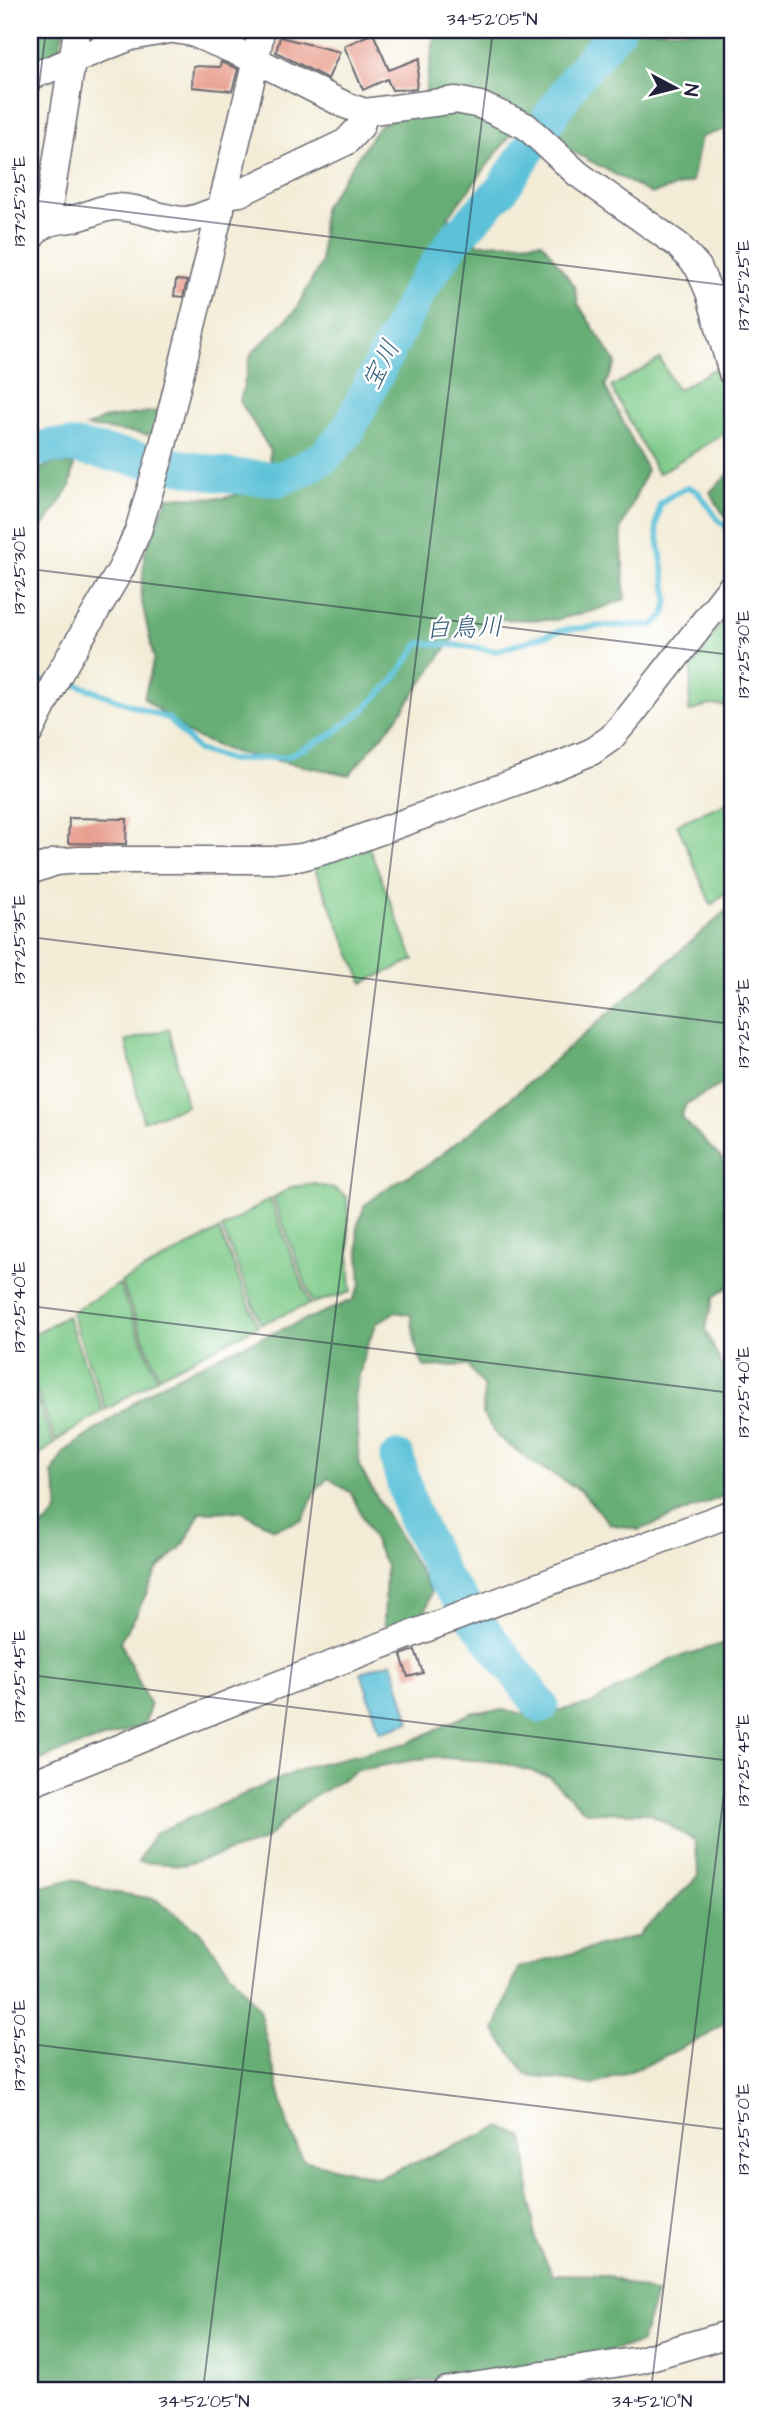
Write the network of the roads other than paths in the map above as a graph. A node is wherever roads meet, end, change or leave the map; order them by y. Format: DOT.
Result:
graph roads {
  1 [pos="77,30"];
  2 [pos="172,30"];
  3 [pos="261,30"];
  4 [pos="72,60"];
  5 [pos="256,60"];
  6 [pos="30,77"];
  7 [pos="365,112"];
  8 [pos="222,202"];
  9 [pos="38,230"];
  10 [pos="732,373"];
  11 [pos="732,586"];
  12 [pos="30,732"];
  13 [pos="30,871"];
  14 [pos="732,1513"];
  15 [pos="30,1784"];
  16 [pos="732,2333"];
  17 [pos="446,2390"];
  1 -- 4 [label="street"];
  2 -- 4 [label="street"];
  2 -- 5 [label="street"];
  3 -- 5 [label="street"];
  4 -- 6 [label="street"];
  4 -- 9 [label="street"];
  5 -- 7 [label="street"];
  5 -- 8 [label="street"];
  7 -- 8 [label="street"];
  7 -- 10 [label="street"];
  8 -- 9 [label="street"];
  8 -- 12 [label="street"];
  11 -- 13 [label="street"];
  14 -- 15 [label="street"];
  16 -- 17 [label="street"];
}
